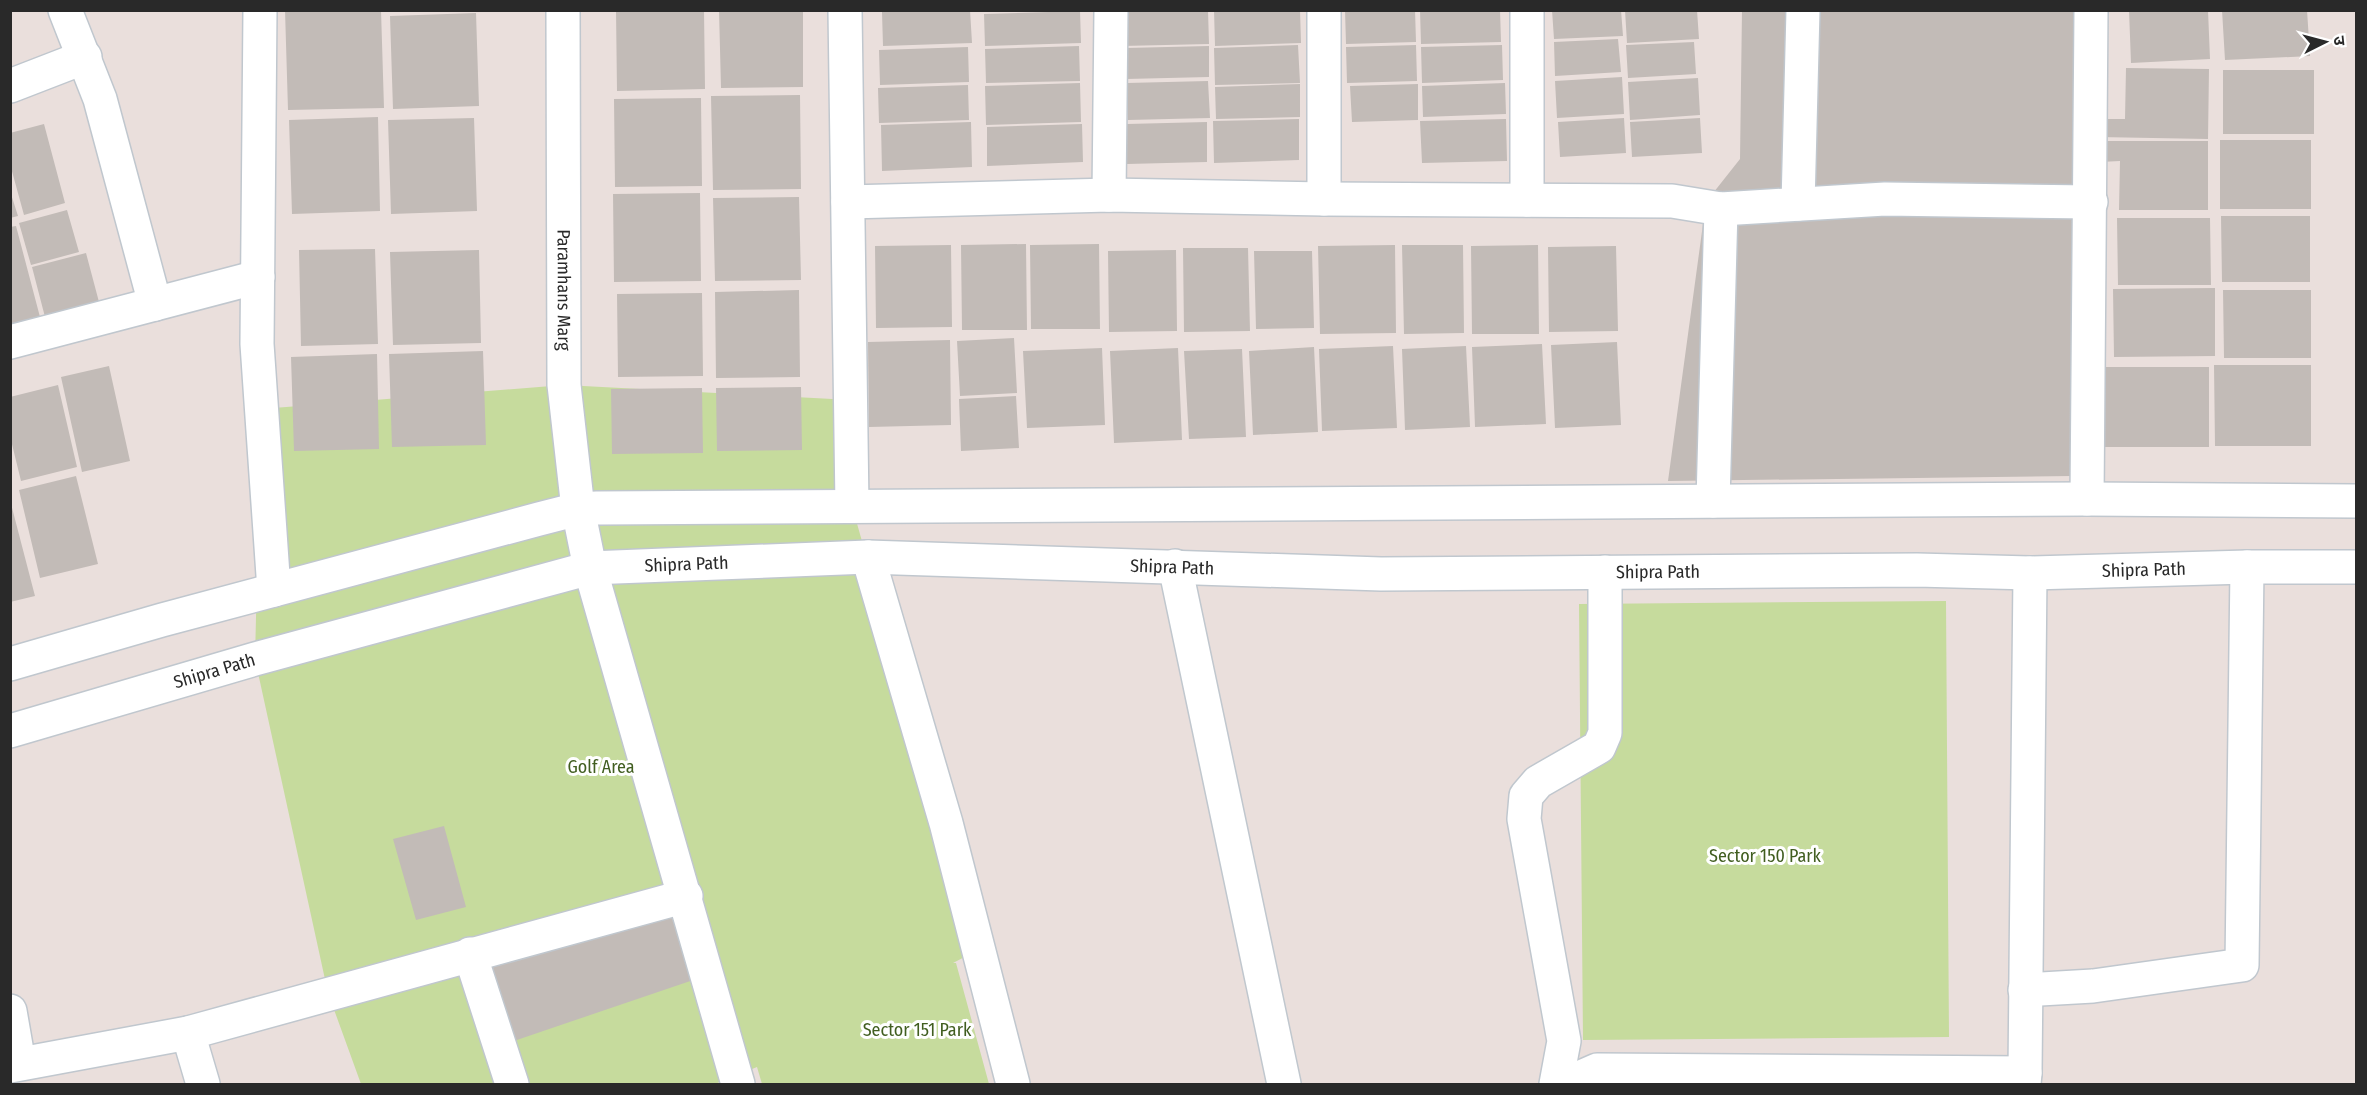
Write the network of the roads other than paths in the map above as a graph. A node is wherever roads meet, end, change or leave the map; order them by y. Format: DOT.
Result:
graph roads {
  1 [pos="65,10"];
  2 [pos="260,10"];
  3 [pos="563,10"];
  4 [pos="845,10"];
  5 [pos="1111,10"];
  6 [pos="1324,10"];
  7 [pos="1527,10"];
  8 [pos="1803,10"];
  9 [pos="2091,10"];
  10 [pos="85,57"];
  11 [pos="10,86"];
  12 [pos="1109,195"];
  13 [pos="1324,199"];
  14 [pos="1527,200"];
  15 [pos="848,202"];
  16 [pos="2091,202"];
  17 [pos="1798,204"];
  18 [pos="1721,210"];
  19 [pos="258,277"];
  20 [pos="155,304"];
  21 [pos="10,342"];
  22 [pos="2087,499"];
  23 [pos="1713,501"];
  24 [pos="2356,501"];
  25 [pos="852,506"];
  26 [pos="578,509"];
  27 [pos="868,557"];
  28 [pos="1174,566"];
  29 [pos="2247,567"];
  30 [pos="2356,567"];
  31 [pos="590,568"];
  32 [pos="1605,572"];
  33 [pos="2030,573"];
  34 [pos="274,590"];
  35 [pos="10,664"];
  36 [pos="10,731"];
  37 [pos="686,896"];
  38 [pos="470,954"];
  39 [pos="2025,990"];
  40 [pos="10,1011"];
  41 [pos="188,1033"];
  42 [pos="15,1064"];
  43 [pos="2024,1079"];
  44 [pos="203,1084"];
  45 [pos="512,1084"];
  46 [pos="738,1084"];
  47 [pos="1013,1084"];
  48 [pos="1284,1084"];
  49 [pos="1556,1084"];
  50 [pos="1565,1084"];
  1 -- 10 [label="street"];
  2 -- 19 [label="street"];
  3 -- 26 [label="street, Paramhans Marg"];
  4 -- 15 [label="street"];
  5 -- 12 [label="street"];
  6 -- 13 [label="street"];
  7 -- 14 [label="street"];
  8 -- 17 [label="street"];
  9 -- 16 [label="street"];
  10 -- 11 [label="street"];
  10 -- 20 [label="street"];
  12 -- 13 [label="street"];
  12 -- 15 [label="street"];
  13 -- 14 [label="street"];
  14 -- 18 [label="street"];
  15 -- 25 [label="street"];
  16 -- 17 [label="street"];
  16 -- 22 [label="street"];
  17 -- 18 [label="street"];
  18 -- 23 [label="street"];
  19 -- 20 [label="street"];
  19 -- 34 [label="street"];
  20 -- 21 [label="street"];
  22 -- 23 [label="street"];
  22 -- 24 [label="street"];
  23 -- 25 [label="street"];
  25 -- 26 [label="street"];
  26 -- 31 [label="street, Paramhans Marg"];
  26 -- 34 [label="street"];
  27 -- 28 [label="street, Shipra Path"];
  27 -- 31 [label="street, Shipra Path"];
  27 -- 47 [label="street"];
  28 -- 32 [label="street, Shipra Path"];
  28 -- 48 [label="street"];
  29 -- 30 [label="street, Shipra Path"];
  29 -- 33 [label="street, Shipra Path"];
  29 -- 39 [label="street"];
  31 -- 36 [label="street, Shipra Path"];
  31 -- 37 [label="street, Paramhans Marg"];
  32 -- 33 [label="street, Shipra Path"];
  32 -- 49 [label="street"];
  33 -- 39 [label="street"];
  34 -- 35 [label="street"];
  37 -- 38 [label="street"];
  37 -- 46 [label="street, Paramhans Marg"];
  38 -- 41 [label="street"];
  38 -- 45 [label="street"];
  39 -- 43 [label="street"];
  40 -- 42 [label="street"];
  41 -- 42 [label="street"];
  41 -- 44 [label="street"];
  43 -- 50 [label="street"];
}
